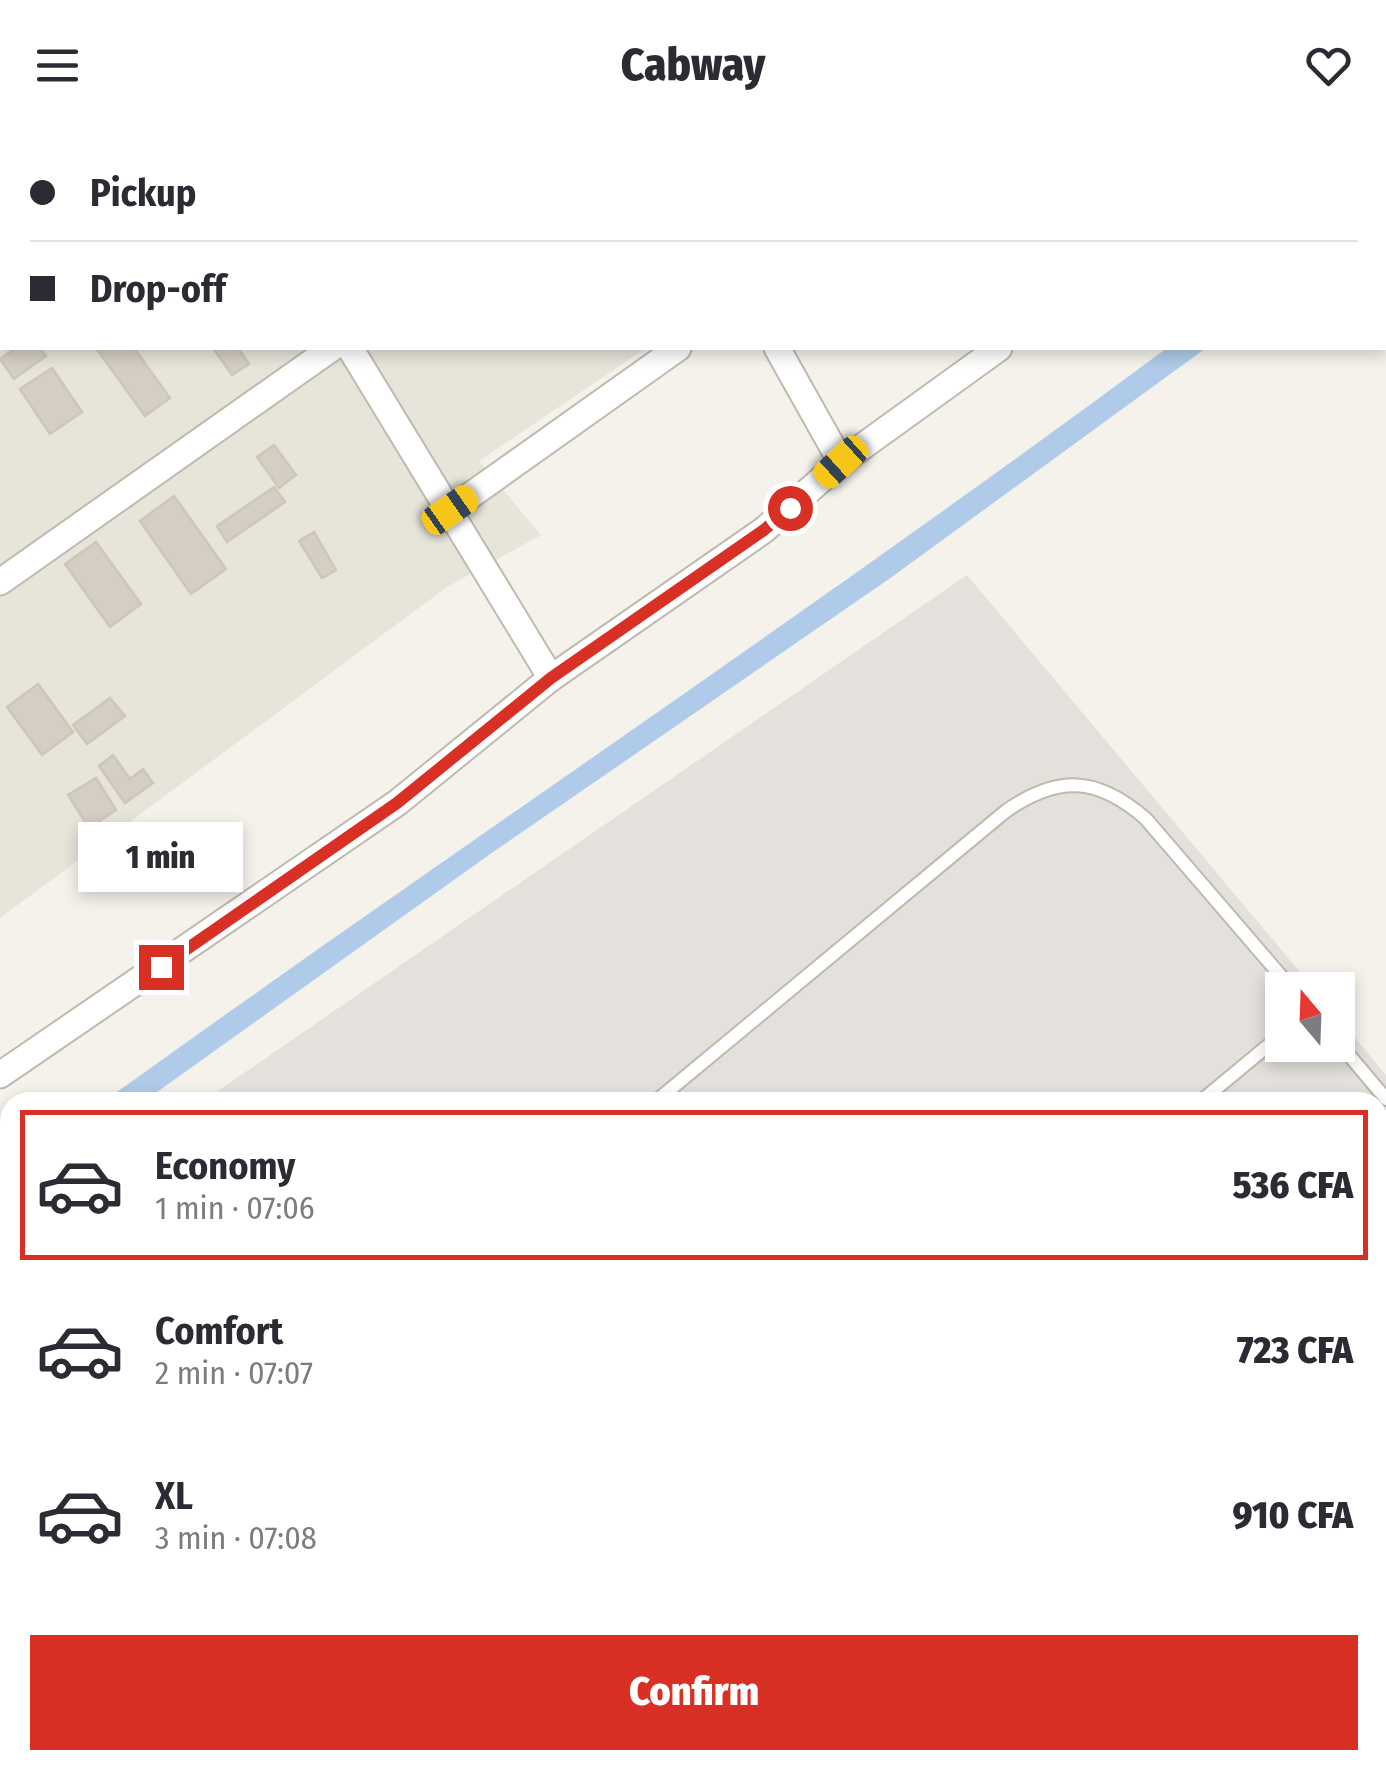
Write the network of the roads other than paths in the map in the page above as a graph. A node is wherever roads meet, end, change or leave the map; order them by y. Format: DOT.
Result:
graph roads {
  1 [pos="329,350"];
  2 [pos="351,350"];
  3 [pos="675,350"];
  4 [pos="778,350"];
  5 [pos="996,350"];
  6 [pos="841,462"];
  7 [pos="450,510"];
  8 [pos="0,582"];
  9 [pos="551,678"];
  10 [pos="1278,972"];
  11 [pos="1265,1048"];
  12 [pos="1355,1062"];
  13 [pos="0,1076"];
  14 [pos="667,1092"];
  15 [pos="1212,1092"];
  16 [pos="1380,1092"];
  1 -- 8 [label="street"];
  2 -- 7 [label="street"];
  3 -- 7 [label="street"];
  4 -- 6 [label="street"];
  5 -- 6 [label="street"];
  6 -- 9 [label="street"];
  7 -- 9 [label="street"];
  9 -- 13 [label="street"];
  10 -- 14 [label="lane"];
  11 -- 15 [label="lane"];
  12 -- 16 [label="lane"];
}
